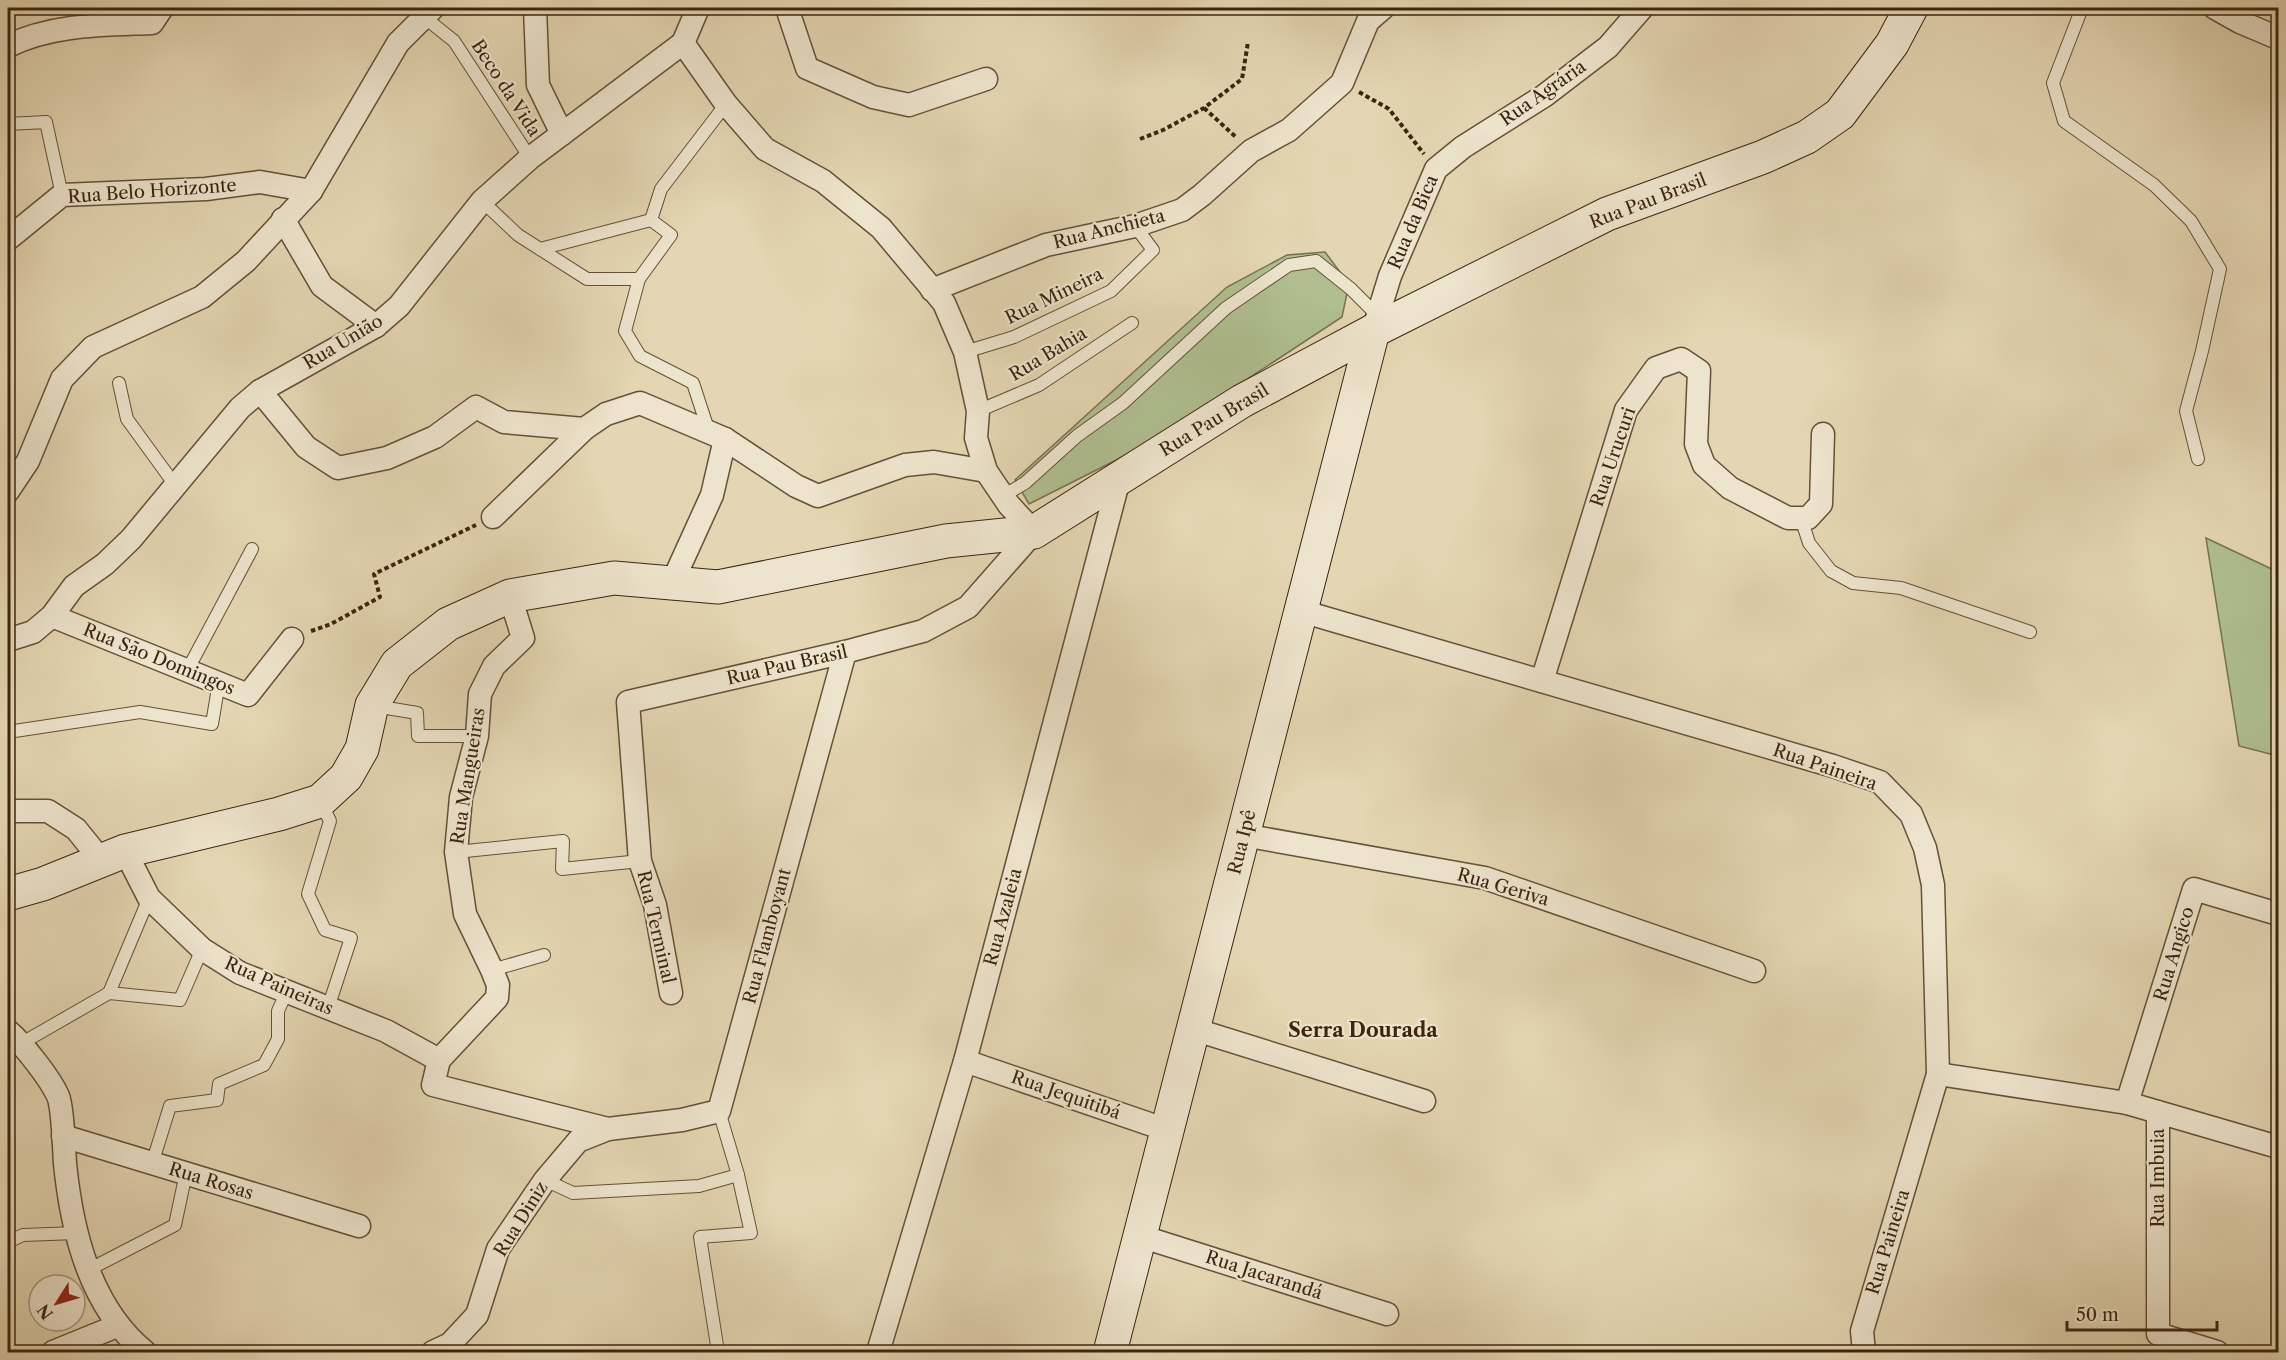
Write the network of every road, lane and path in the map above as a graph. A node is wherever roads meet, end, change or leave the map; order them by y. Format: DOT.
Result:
graph roads {
  1 [pos="162,8"];
  2 [pos="535,8"];
  3 [pos="698,8"];
  4 [pos="787,8"];
  5 [pos="1383,8"];
  6 [pos="1642,8"];
  7 [pos="1911,8"];
  8 [pos="2082,8"];
  9 [pos="2215,8"];
  10 [pos="428,12"];
  11 [pos="2278,38"];
  12 [pos="1248,42"];
  13 [pos="683,43"];
  14 [pos="8,46"];
  15 [pos="986,79"];
  16 [pos="1342,83"];
  17 [pos="726,104"];
  18 [pos="1204,108"];
  19 [pos="8,124"];
  20 [pos="562,134"];
  21 [pos="1140,139"];
  22 [pos="1251,151"];
  23 [pos="530,158"];
  24 [pos="1436,169"];
  25 [pos="311,191"];
  26 [pos="62,195"];
  27 [pos="482,201"];
  28 [pos="283,219"];
  29 [pos="651,220"];
  30 [pos="1135,226"];
  31 [pos="8,239"];
  32 [pos="540,249"];
  33 [pos="639,279"];
  34 [pos="932,290"];
  35 [pos="1132,323"];
  36 [pos="1376,323"];
  37 [pos="376,326"];
  38 [pos="965,352"];
  39 [pos="119,382"];
  40 [pos="260,391"];
  41 [pos="978,411"];
  42 [pos="584,429"];
  43 [pos="1823,434"];
  44 [pos="717,436"];
  45 [pos="2198,459"];
  46 [pos="986,471"];
  47 [pos="1119,478"];
  48 [pos="175,485"];
  49 [pos="8,491"];
  50 [pos="1003,496"];
  51 [pos="493,517"];
  52 [pos="1801,518"];
  53 [pos="1034,532"];
  54 [pos="252,549"];
  55 [pos="672,583"];
  56 [pos="510,596"];
  57 [pos="1301,610"];
  58 [pos="52,616"];
  59 [pos="2030,632"];
  60 [pos="292,639"];
  61 [pos="8,640"];
  62 [pos="845,652"];
  63 [pos="188,669"];
  64 [pos="1542,681"];
  65 [pos="219,682"];
  66 [pos="372,705"];
  67 [pos="8,732"];
  68 [pos="477,736"];
  69 [pos="320,801"];
  70 [pos="8,811"];
  71 [pos="1244,835"];
  72 [pos="456,852"];
  73 [pos="113,855"];
  74 [pos="640,861"];
  75 [pos="8,894"];
  76 [pos="149,898"];
  77 [pos="2278,914"];
  78 [pos="202,949"];
  79 [pos="544,955"];
  80 [pos="492,970"];
  81 [pos="1754,971"];
  82 [pos="287,991"];
  83 [pos="109,993"];
  84 [pos="672,993"];
  85 [pos="328,1008"];
  86 [pos="1193,1029"];
  87 [pos="15,1037"];
  88 [pos="440,1060"];
  89 [pos="965,1061"];
  90 [pos="1938,1074"];
  91 [pos="1424,1101"];
  92 [pos="2127,1103"];
  93 [pos="719,1110"];
  94 [pos="2158,1112"];
  95 [pos="608,1129"];
  96 [pos="1167,1130"];
  97 [pos="63,1136"];
  98 [pos="2278,1147"];
  99 [pos="152,1164"];
  100 [pos="186,1173"];
  101 [pos="738,1174"];
  102 [pos="545,1180"];
  103 [pos="359,1226"];
  104 [pos="76,1233"];
  105 [pos="1140,1236"];
  106 [pos="8,1242"];
  107 [pos="88,1270"];
  108 [pos="1387,1314"];
  109 [pos="117,1326"];
  110 [pos="65,1350"];
  111 [pos="446,1350"];
  112 [pos="144,1353"];
  113 [pos="718,1353"];
  114 [pos="878,1353"];
  115 [pos="1110,1353"];
  116 [pos="1864,1353"];
  117 [pos="2217,1353"];
  1 -- 14 [label="street"];
  2 -- 20 [label="street"];
  3 -- 13 [label="street"];
  4 -- 15 [label="street"];
  5 -- 16 [label="street, Rua Anchieta"];
  6 -- 24 [label="street, Rua Agrária"];
  7 -- 36 [label="street, Rua Pau Brasil"];
  8 -- 45 [label="lane"];
  9 -- 11 [label="street"];
  10 -- 23 [label="lane, Beco da Vida"];
  10 -- 25 [label="street"];
  12 -- 18 [label="path"];
  13 -- 17 [label="street"];
  13 -- 20 [label="street, Rua União"];
  16 -- 22 [label="street, Rua Anchieta"];
  16 -- 24 [label="path, Rua da Bica"];
  17 -- 29 [label="lane"];
  17 -- 34 [label="street"];
  18 -- 21 [label="path"];
  18 -- 22 [label="path"];
  19 -- 26 [label="lane"];
  20 -- 23 [label="street, Rua União"];
  22 -- 30 [label="street, Rua Anchieta"];
  23 -- 27 [label="street, Rua União"];
  24 -- 36 [label="street, Rua da Bica"];
  25 -- 26 [label="street, Rua Belo Horizonte"];
  25 -- 28 [label="street"];
  26 -- 31 [label="street, Rua Belo Horizonte"];
  27 -- 32 [label="lane"];
  27 -- 37 [label="street, Rua União"];
  28 -- 37 [label="street"];
  28 -- 49 [label="street"];
  29 -- 32 [label="lane"];
  29 -- 33 [label="lane"];
  30 -- 34 [label="street, Rua Anchieta"];
  30 -- 38 [label="lane, Rua Mineira"];
  32 -- 33 [label="lane"];
  33 -- 44 [label="lane"];
  34 -- 38 [label="street"];
  35 -- 41 [label="lane, Rua Bahia"];
  36 -- 47 [label="street, Rua Pau Brasil"];
  36 -- 50 [label="lane"];
  36 -- 57 [label="street, Rua Ipê"];
  37 -- 40 [label="street, Rua União"];
  38 -- 41 [label="street"];
  39 -- 48 [label="lane"];
  40 -- 42 [label="street"];
  40 -- 48 [label="street, Rua União"];
  41 -- 46 [label="street"];
  42 -- 44 [label="street"];
  42 -- 51 [label="street"];
  43 -- 52 [label="street"];
  44 -- 46 [label="street"];
  44 -- 55 [label="street"];
  46 -- 50 [label="street"];
  47 -- 53 [label="street, Rua Pau Brasil"];
  47 -- 89 [label="street, Rua Azaleia"];
  48 -- 58 [label="street, Rua União"];
  50 -- 53 [label="street"];
  51 -- 60 [label="path"];
  52 -- 59 [label="lane"];
  52 -- 64 [label="street, Rua Urucuri"];
  53 -- 55 [label="street"];
  53 -- 62 [label="street, Rua Pau Brasil"];
  54 -- 63 [label="lane"];
  55 -- 56 [label="street"];
  56 -- 66 [label="street"];
  56 -- 68 [label="street, Rua Mangueiras"];
  57 -- 64 [label="street, Rua Paineira"];
  57 -- 71 [label="street, Rua Ipê"];
  58 -- 61 [label="street, Rua União"];
  58 -- 63 [label="street, Rua São Domingos"];
  60 -- 65 [label="street, Rua São Domingos"];
  62 -- 74 [label="street, Rua Pau Brasil"];
  62 -- 93 [label="street, Rua Flamboyant"];
  63 -- 65 [label="street, Rua São Domingos"];
  64 -- 90 [label="street, Rua Paineira"];
  65 -- 67 [label="lane"];
  66 -- 68 [label="lane"];
  66 -- 69 [label="street"];
  68 -- 72 [label="street, Rua Mangueiras"];
  69 -- 73 [label="street"];
  69 -- 85 [label="lane"];
  70 -- 73 [label="street, Rua Paineiras"];
  71 -- 81 [label="street, Rua Geriva"];
  71 -- 86 [label="street, Rua Ipê"];
  72 -- 74 [label="lane"];
  72 -- 80 [label="street, Rua Mangueiras"];
  73 -- 75 [label="street"];
  73 -- 76 [label="street, Rua Paineiras"];
  74 -- 84 [label="street, Rua Terminal"];
  76 -- 78 [label="street, Rua Paineiras"];
  76 -- 83 [label="lane"];
  77 -- 92 [label="street, Rua Angico"];
  78 -- 82 [label="street, Rua Paineiras"];
  78 -- 83 [label="lane"];
  79 -- 80 [label="lane"];
  80 -- 88 [label="street, Rua Mangueiras"];
  82 -- 85 [label="street, Rua Paineiras"];
  82 -- 99 [label="lane"];
  83 -- 87 [label="lane"];
  85 -- 88 [label="street, Rua Paineiras"];
  86 -- 91 [label="street"];
  86 -- 96 [label="street, Rua Ipê"];
  87 -- 97 [label="street"];
  88 -- 95 [label="street"];
  89 -- 96 [label="street, Rua Jequitibá"];
  89 -- 114 [label="street, Rua Azaleia"];
  90 -- 92 [label="street, Rua Imbuia"];
  90 -- 116 [label="street, Rua Paineira"];
  92 -- 94 [label="street, Rua Imbuia"];
  93 -- 95 [label="street"];
  93 -- 101 [label="lane"];
  94 -- 98 [label="street"];
  94 -- 117 [label="street, Rua Imbuia"];
  95 -- 102 [label="street, Rua Diniz"];
  96 -- 105 [label="street, Rua Ipê"];
  97 -- 99 [label="street, Rua Rosas"];
  97 -- 104 [label="street"];
  99 -- 100 [label="street, Rua Rosas"];
  100 -- 103 [label="street, Rua Rosas"];
  100 -- 107 [label="lane"];
  101 -- 102 [label="lane"];
  101 -- 113 [label="lane"];
  102 -- 111 [label="street, Rua Diniz"];
  104 -- 106 [label="lane"];
  104 -- 107 [label="street"];
  105 -- 108 [label="street, Rua Jacarandá"];
  105 -- 115 [label="street, Rua Ipê"];
  107 -- 109 [label="street"];
  109 -- 110 [label="street"];
  109 -- 112 [label="street"];
}
